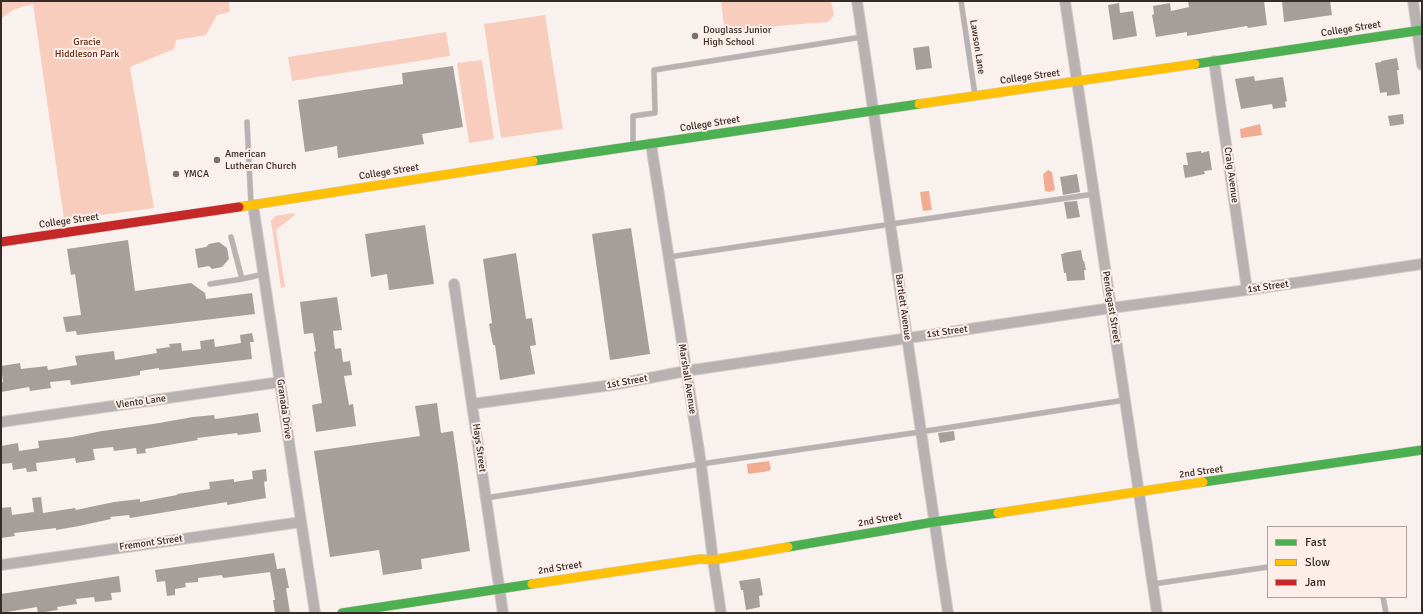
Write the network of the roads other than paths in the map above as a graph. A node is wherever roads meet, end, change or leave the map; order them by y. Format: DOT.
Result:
graph roads {
  1 [pos="857,1"];
  2 [pos="961,1"];
  3 [pos="1065,1"];
  4 [pos="1413,1"];
  5 [pos="1419,31"];
  6 [pos="862,37"];
  7 [pos="1214,61"];
  8 [pos="1422,65"];
  9 [pos="1077,82"];
  10 [pos="975,96"];
  11 [pos="873,111"];
  12 [pos="247,122"];
  13 [pos="651,144"];
  14 [pos="633,147"];
  15 [pos="1094,194"];
  16 [pos="252,205"];
  17 [pos="891,224"];
  18 [pos="231,237"];
  19 [pos="1,242"];
  20 [pos="668,257"];
  21 [pos="1422,264"];
  22 [pos="264,274"];
  23 [pos="242,279"];
  24 [pos="210,284"];
  25 [pos="454,284"];
  26 [pos="1247,290"];
  27 [pos="1111,308"];
  28 [pos="907,338"];
  29 [pos="686,370"];
  30 [pos="280,382"];
  31 [pos="1125,400"];
  32 [pos="472,404"];
  33 [pos="1,422"];
  34 [pos="920,432"];
  35 [pos="1422,450"];
  36 [pos="701,464"];
  37 [pos="1139,493"];
  38 [pos="486,498"];
  39 [pos="301,522"];
  40 [pos="934,522"];
  41 [pos="713,560"];
  42 [pos="1,565"];
  43 [pos="1267,567"];
  44 [pos="1153,584"];
  45 [pos="499,589"];
  46 [pos="1383,598"];
  47 [pos="315,613"];
  48 [pos="342,613"];
  49 [pos="503,613"];
  50 [pos="721,613"];
  51 [pos="948,613"];
  52 [pos="1157,613"];
  53 [pos="1386,613"];
  1 -- 6 [label="street, Bartlett Avenue"];
  2 -- 10 [label="lane, Lawson Lane"];
  3 -- 9 [label="street, Pendegast Street"];
  4 -- 5 [label="street"];
  5 -- 7 [label="street, College Street"];
  5 -- 8 [label="street"];
  6 -- 11 [label="street, Bartlett Avenue"];
  6 -- 14 [label="lane"];
  7 -- 9 [label="street, College Street"];
  7 -- 26 [label="street, Craig Avenue"];
  9 -- 10 [label="street, College Street"];
  9 -- 15 [label="street, Pendegast Street"];
  10 -- 11 [label="street, College Street"];
  11 -- 13 [label="street, College Street"];
  11 -- 17 [label="street, Bartlett Avenue"];
  12 -- 16 [label="lane"];
  13 -- 14 [label="street, College Street"];
  13 -- 20 [label="street, Marshall Avenue"];
  14 -- 16 [label="street, College Street"];
  15 -- 17 [label="lane"];
  15 -- 27 [label="street, Pendegast Street"];
  16 -- 19 [label="street, College Street"];
  16 -- 22 [label="street, Granada Drive"];
  17 -- 20 [label="lane"];
  17 -- 28 [label="street, Bartlett Avenue"];
  18 -- 23 [label="lane"];
  20 -- 29 [label="street, Marshall Avenue"];
  21 -- 26 [label="street, 1st Street"];
  22 -- 23 [label="lane"];
  22 -- 30 [label="street, Granada Drive"];
  23 -- 24 [label="lane"];
  25 -- 32 [label="street, Hays Street"];
  26 -- 27 [label="street, 1st Street"];
  27 -- 28 [label="street, 1st Street"];
  27 -- 31 [label="street, Pendegast Street"];
  28 -- 29 [label="street, 1st Street"];
  28 -- 34 [label="street, Bartlett Avenue"];
  29 -- 32 [label="street, 1st Street"];
  29 -- 36 [label="street, Marshall Avenue"];
  30 -- 33 [label="street, Viento Lane"];
  30 -- 39 [label="street, Granada Drive"];
  31 -- 34 [label="lane"];
  31 -- 37 [label="street, Pendegast Street"];
  32 -- 38 [label="street, Hays Street"];
  34 -- 36 [label="lane"];
  34 -- 40 [label="street, Bartlett Avenue"];
  35 -- 37 [label="street, 2nd Street"];
  36 -- 38 [label="lane"];
  36 -- 41 [label="street, Marshall Avenue"];
  37 -- 40 [label="street, 2nd Street"];
  37 -- 44 [label="street, Pendegast Street"];
  38 -- 45 [label="street, Hays Street"];
  39 -- 42 [label="street, Fremont Street"];
  39 -- 47 [label="street, Granada Drive"];
  40 -- 41 [label="street, 2nd Street"];
  40 -- 51 [label="street, Bartlett Avenue"];
  41 -- 45 [label="street, 2nd Street"];
  41 -- 50 [label="street, Marshall Avenue"];
  43 -- 44 [label="lane"];
  44 -- 52 [label="street, Pendegast Street"];
  45 -- 48 [label="street, 2nd Street"];
  45 -- 49 [label="street, Hays Street"];
  46 -- 53 [label="lane"];
}
